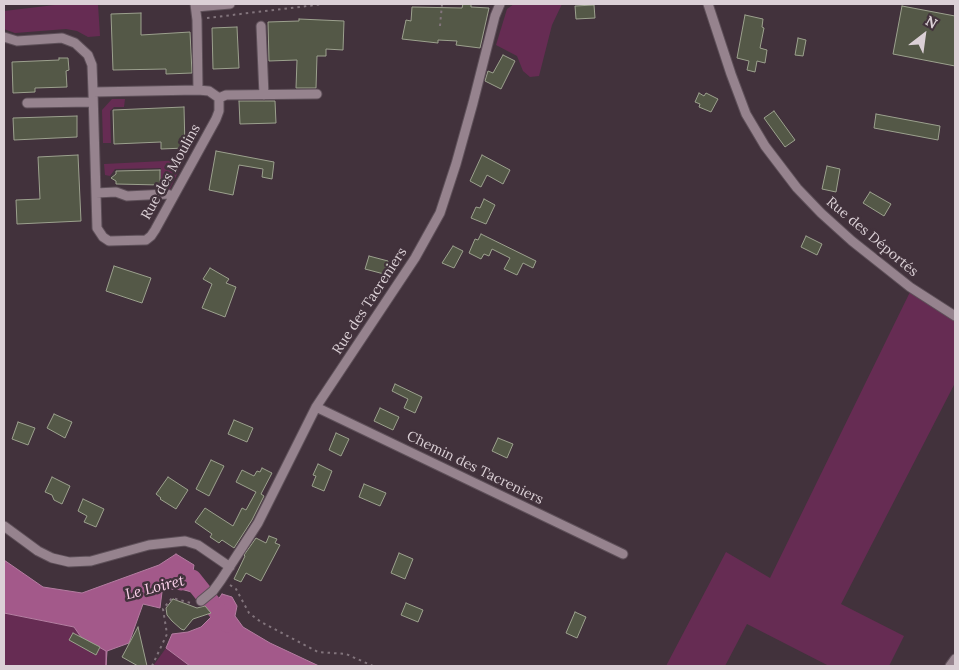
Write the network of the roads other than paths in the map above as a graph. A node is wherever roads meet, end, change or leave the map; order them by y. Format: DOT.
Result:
graph roads {
  1 [pos="230,4"];
  2 [pos="500,4"];
  3 [pos="708,4"];
  4 [pos="195,5"];
  5 [pos="262,26"];
  6 [pos="4,37"];
  7 [pos="198,90"];
  8 [pos="93,92"];
  9 [pos="317,94"];
  10 [pos="264,95"];
  11 [pos="219,98"];
  12 [pos="93,102"];
  13 [pos="27,103"];
  14 [pos="96,193"];
  15 [pos="173,196"];
  16 [pos="955,316"];
  17 [pos="316,407"];
  18 [pos="4,526"];
  19 [pos="623,554"];
  20 [pos="230,567"];
  21 [pos="201,601"];
  22 [pos="955,659"];
  23 [pos="950,666"];
  1 -- 4 [label="street"];
  2 -- 17 [label="street, Rue des Tacreniers"];
  3 -- 16 [label="street, Rue des Déportés"];
  4 -- 7 [label="street"];
  5 -- 10 [label="street"];
  6 -- 8 [label="street, Rue des Moulins"];
  7 -- 8 [label="street"];
  7 -- 11 [label="street"];
  8 -- 12 [label="street, Rue des Moulins"];
  9 -- 10 [label="street"];
  10 -- 11 [label="street"];
  11 -- 15 [label="street, Rue des Moulins"];
  12 -- 13 [label="street"];
  12 -- 14 [label="street, Rue des Moulins"];
  14 -- 15 [label="street"];
  14 -- 15 [label="street, Rue des Moulins"];
  17 -- 19 [label="street, Chemin des Tacreniers"];
  17 -- 20 [label="street, Rue des Tacreniers"];
  18 -- 20 [label="street"];
  20 -- 21 [label="street, Rue des Tacreniers"];
  22 -- 23 [label="street"];
}
